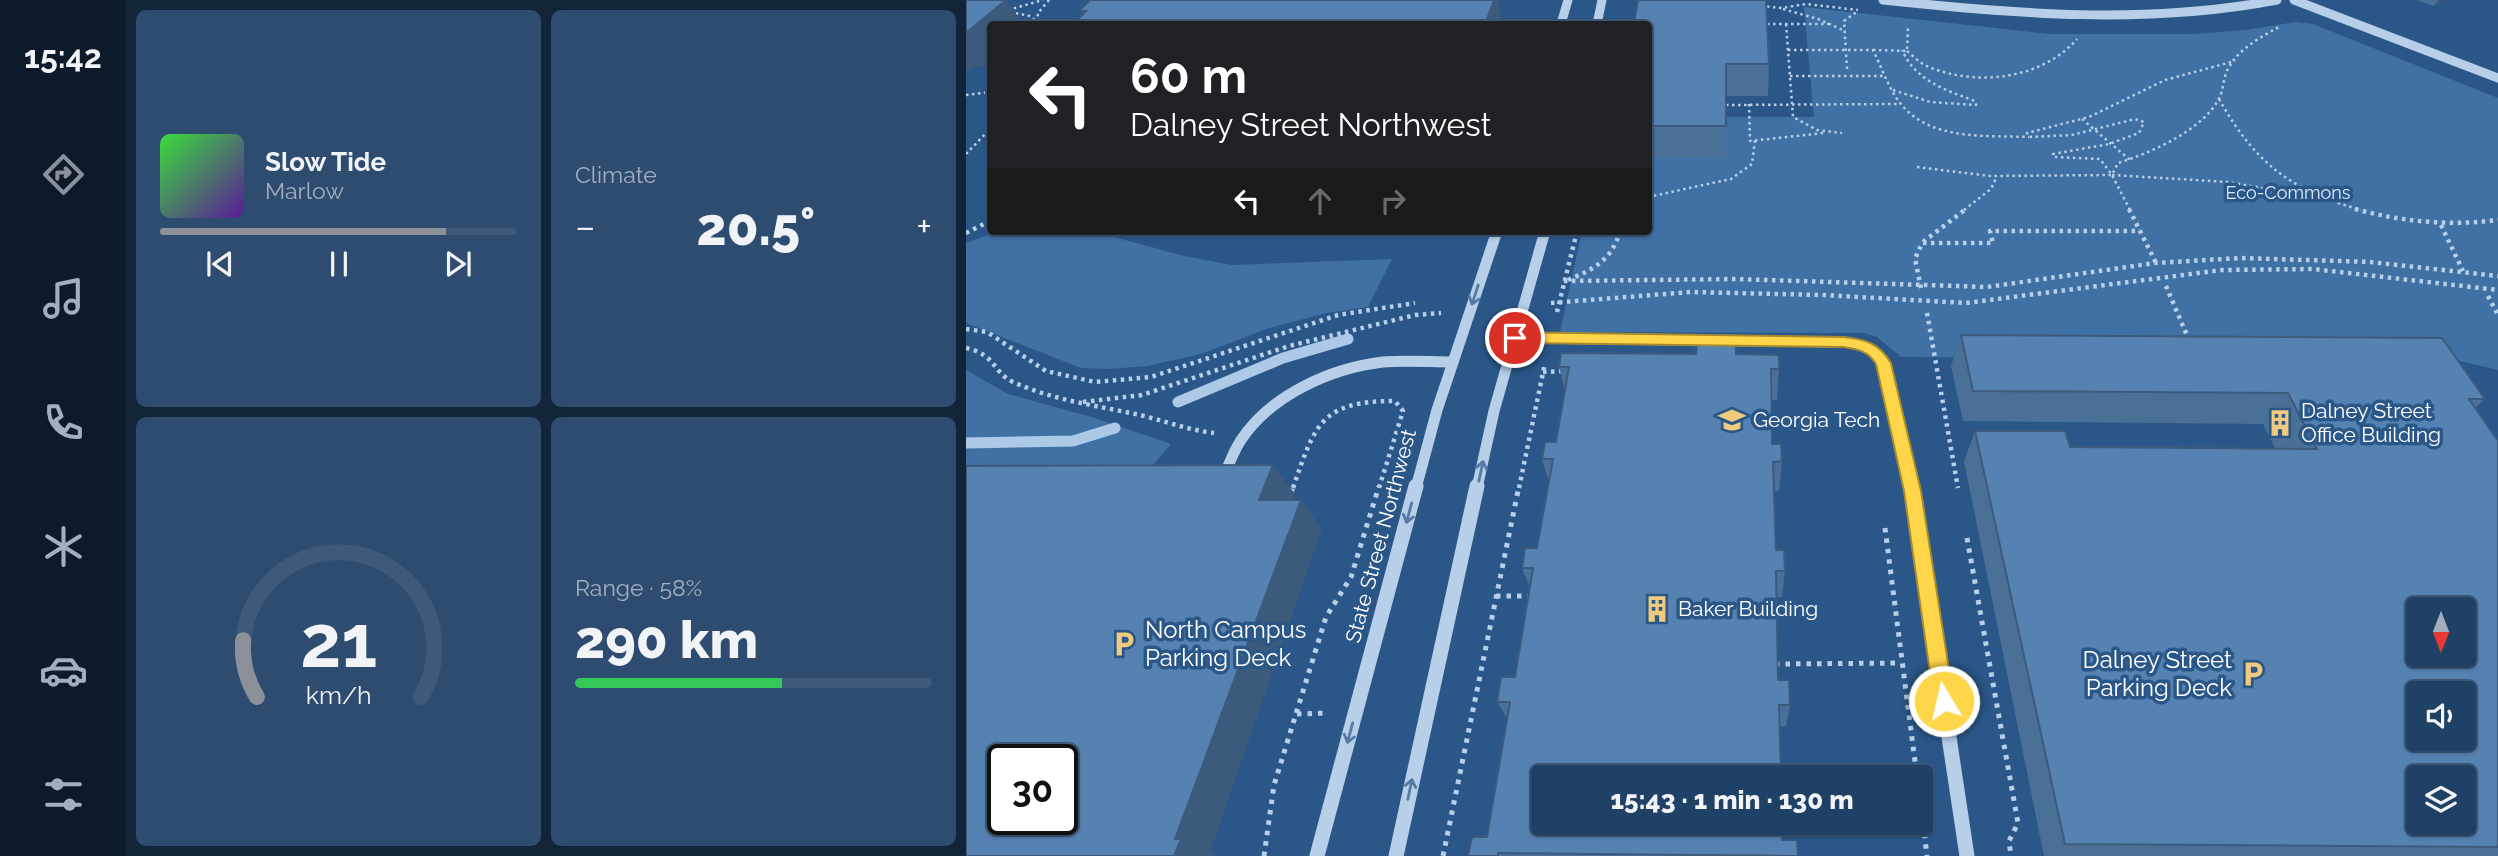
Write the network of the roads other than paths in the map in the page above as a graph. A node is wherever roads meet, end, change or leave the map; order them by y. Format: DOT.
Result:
graph roads {
  1 [pos="1568,0"];
  2 [pos="1602,0"];
  3 [pos="1883,0"];
  4 [pos="2277,0"];
  5 [pos="2294,0"];
  6 [pos="1562,21"];
  7 [pos="1598,21"];
  8 [pos="2498,78"];
  9 [pos="1496,235"];
  10 [pos="1544,235"];
  11 [pos="1515,338"];
  12 [pos="1453,362"];
  13 [pos="1215,495"];
  14 [pos="1317,856"];
  15 [pos="1396,856"];
  16 [pos="1967,856"];
  1 -- 6 [label="street"];
  2 -- 7 [label="street"];
  3 -- 4 [label="street"];
  5 -- 8 [label="street"];
  9 -- 12 [label="street, State Street Northwest, one-way"];
  10 -- 11 [label="street"];
  15 -- 11 [label="street, one-way"];
  11 -- 16 [label="street"];
  12 -- 13 [label="street"];
  12 -- 14 [label="street, State Street Northwest, one-way"];
}
